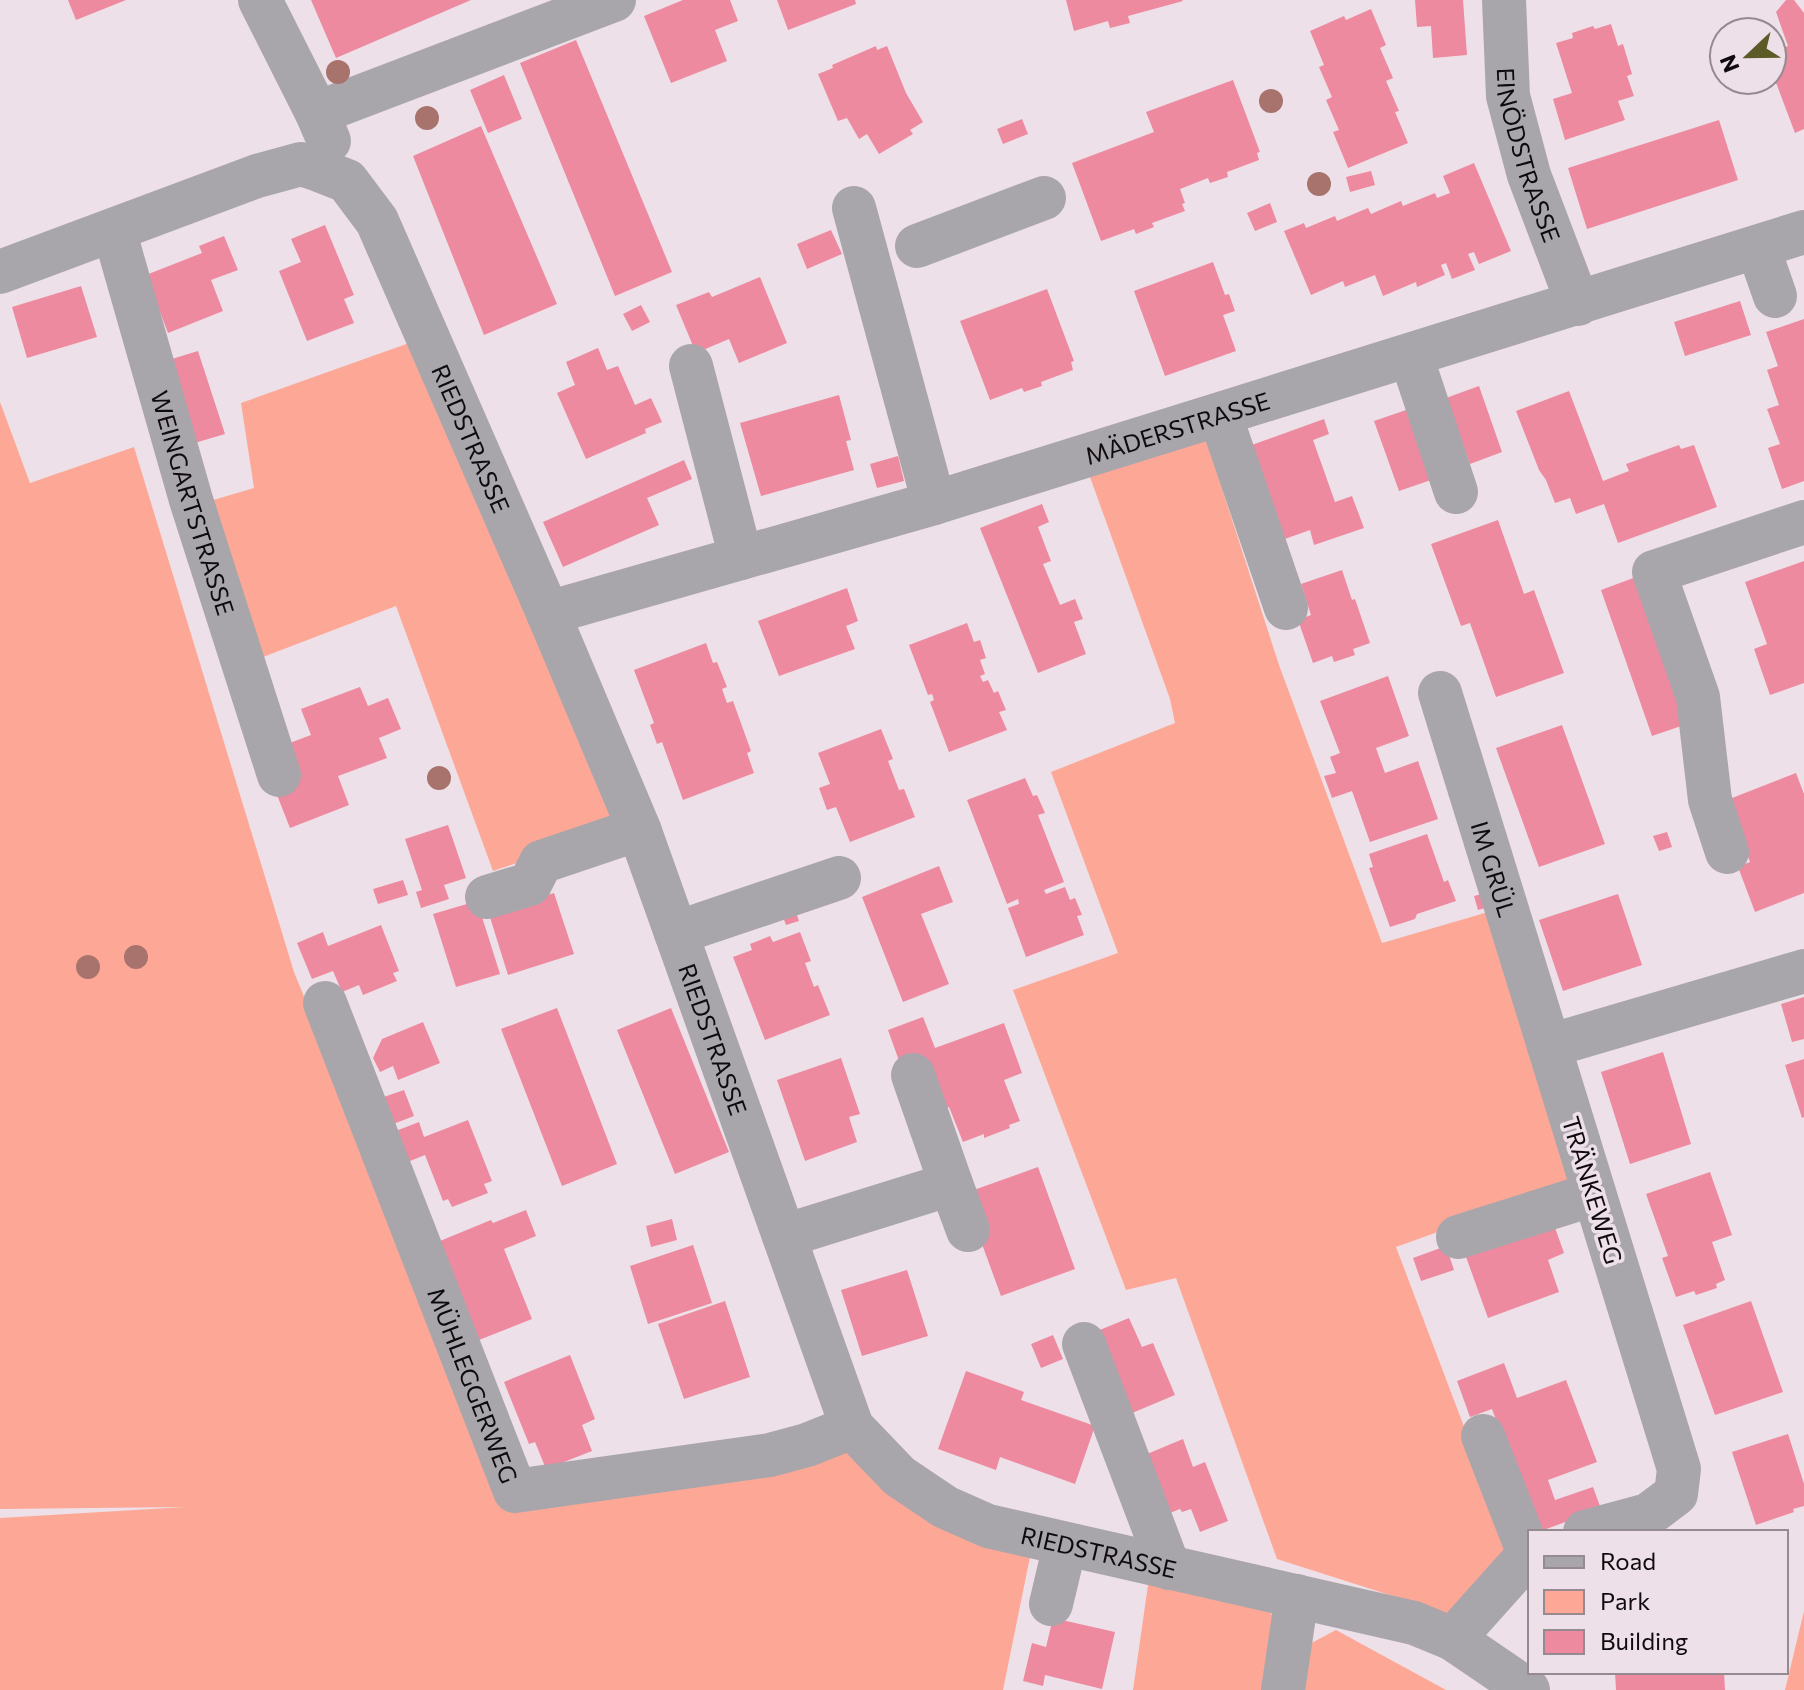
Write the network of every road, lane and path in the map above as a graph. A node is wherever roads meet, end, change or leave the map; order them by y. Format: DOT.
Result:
graph roads {
  1 [pos="260,0"];
  2 [pos="614,0"];
  3 [pos="1504,0"];
  4 [pos="317,113"];
  5 [pos="319,170"];
  6 [pos="1044,198"];
  7 [pos="854,208"];
  8 [pos="114,230"];
  9 [pos="1804,232"];
  10 [pos="917,246"];
  11 [pos="1758,247"];
  12 [pos="0,272"];
  13 [pos="1775,296"];
  14 [pos="1578,304"];
  15 [pos="1411,356"];
  16 [pos="691,366"];
  17 [pos="1220,415"];
  18 [pos="1456,492"];
  19 [pos="934,503"];
  20 [pos="1804,522"];
  21 [pos="741,558"];
  22 [pos="1286,608"];
  23 [pos="548,613"];
  24 [pos="1440,693"];
  25 [pos="279,775"];
  26 [pos="639,829"];
  27 [pos="1727,852"];
  28 [pos="839,878"];
  29 [pos="487,897"];
  30 [pos="676,933"];
  31 [pos="1804,971"];
  32 [pos="325,1003"];
  33 [pos="1549,1046"];
  34 [pos="913,1075"];
  35 [pos="951,1184"];
  36 [pos="1594,1194"];
  37 [pos="968,1230"];
  38 [pos="784,1236"];
  39 [pos="1458,1237"];
  40 [pos="1084,1344"];
  41 [pos="852,1427"];
  42 [pos="1483,1436"];
  43 [pos="1592,1530"];
  44 [pos="1065,1545"];
  45 [pos="1528,1548"];
  46 [pos="1528,1555"];
  47 [pos="1169,1568"];
  48 [pos="1297,1596"];
  49 [pos="1051,1604"];
  50 [pos="1453,1639"];
  51 [pos="1283,1690"];
  52 [pos="1528,1690"];
  1 -- 4 [label="street"];
  2 -- 4 [label="street"];
  3 -- 14 [label="street, EINÖDSTRASSE"];
  4 -- 5 [label="street"];
  5 -- 8 [label="street"];
  5 -- 23 [label="street, RIEDSTRASSE"];
  6 -- 10 [label="street"];
  7 -- 19 [label="street"];
  8 -- 12 [label="street"];
  8 -- 25 [label="street, WEINGARTSTRASSE"];
  9 -- 11 [label="street, MÄDERSTRASSE"];
  11 -- 13 [label="street"];
  11 -- 14 [label="street, MÄDERSTRASSE"];
  14 -- 15 [label="street, MÄDERSTRASSE"];
  15 -- 17 [label="street, MÄDERSTRASSE"];
  15 -- 18 [label="street"];
  16 -- 21 [label="street"];
  17 -- 19 [label="street, MÄDERSTRASSE"];
  17 -- 22 [label="street"];
  19 -- 21 [label="street, MÄDERSTRASSE"];
  20 -- 27 [label="street"];
  21 -- 23 [label="street, MÄDERSTRASSE"];
  23 -- 26 [label="street, RIEDSTRASSE"];
  24 -- 33 [label="street, IM GRÜL"];
  26 -- 29 [label="street"];
  26 -- 30 [label="street, RIEDSTRASSE"];
  28 -- 30 [label="street"];
  30 -- 38 [label="street, RIEDSTRASSE"];
  31 -- 33 [label="street"];
  32 -- 41 [label="street, MÜHLEGGERWEG"];
  33 -- 36 [label="street, TRÄNKEWEG"];
  34 -- 35 [label="street"];
  35 -- 37 [label="street"];
  35 -- 38 [label="street"];
  36 -- 39 [label="street"];
  36 -- 43 [label="street, TRÄNKEWEG"];
  38 -- 41 [label="street, RIEDSTRASSE"];
  40 -- 47 [label="street"];
  41 -- 44 [label="street, RIEDSTRASSE"];
  42 -- 45 [label="street"];
  44 -- 47 [label="street, RIEDSTRASSE"];
  44 -- 49 [label="street"];
  46 -- 50 [label="street"];
  47 -- 48 [label="street, RIEDSTRASSE"];
  48 -- 50 [label="street, RIEDSTRASSE"];
  48 -- 51 [label="street"];
  50 -- 52 [label="street, RIEDSTRASSE"];
}
